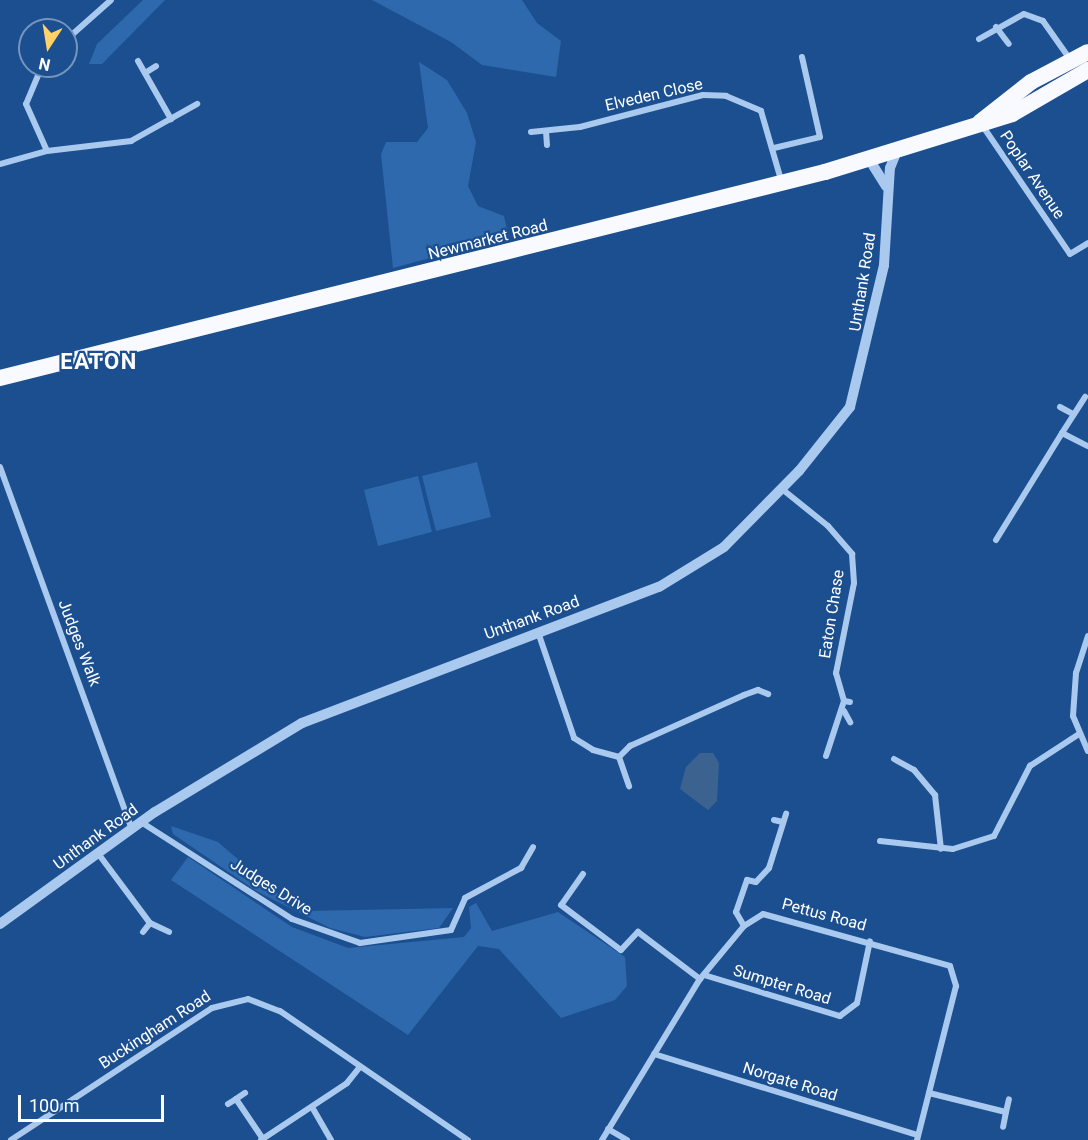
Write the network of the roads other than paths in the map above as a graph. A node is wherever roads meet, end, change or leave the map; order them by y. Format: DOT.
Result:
graph roads {
  1 [pos="111,0"];
  2 [pos="996,27"];
  3 [pos="78,29"];
  4 [pos="979,39"];
  5 [pos="1088,41"];
  6 [pos="1009,44"];
  7 [pos="1088,52"];
  8 [pos="1067,55"];
  9 [pos="802,57"];
  10 [pos="138,61"];
  11 [pos="156,66"];
  12 [pos="1088,70"];
  13 [pos="145,73"];
  14 [pos="37,78"];
  15 [pos="1031,82"];
  16 [pos="197,104"];
  17 [pos="171,118"];
  18 [pos="980,122"];
  19 [pos="546,131"];
  20 [pos="531,132"];
  21 [pos="547,145"];
  22 [pos="774,148"];
  23 [pos="897,151"];
  24 [pos="47,152"];
  25 [pos="869,159"];
  26 [pos="0,164"];
  27 [pos="782,184"];
  28 [pos="888,192"];
  29 [pos="1088,243"];
  30 [pos="0,378"];
  31 [pos="1085,397"];
  32 [pos="1060,407"];
  33 [pos="1073,414"];
  34 [pos="1062,433"];
  35 [pos="1088,446"];
  36 [pos="0,467"];
  37 [pos="782,489"];
  38 [pos="996,540"];
  39 [pos="538,632"];
  40 [pos="1088,636"];
  41 [pos="768,694"];
  42 [pos="844,711"];
  43 [pos="850,722"];
  44 [pos="1079,734"];
  45 [pos="597,743"];
  46 [pos="593,750"];
  47 [pos="1088,751"];
  48 [pos="826,756"];
  49 [pos="619,757"];
  50 [pos="894,759"];
  51 [pos="629,786"];
  52 [pos="786,814"];
  53 [pos="774,820"];
  54 [pos="141,822"];
  55 [pos="783,822"];
  56 [pos="132,830"];
  57 [pos="880,841"];
  58 [pos="533,847"];
  59 [pos="941,849"];
  60 [pos="100,856"];
  61 [pos="583,874"];
  62 [pos="150,923"];
  63 [pos="0,924"];
  64 [pos="744,926"];
  65 [pos="143,932"];
  66 [pos="169,932"];
  67 [pos="870,941"];
  68 [pos="702,977"];
  69 [pos="654,1054"];
  70 [pos="359,1068"];
  71 [pos="245,1093"];
  72 [pos="929,1094"];
  73 [pos="236,1099"];
  74 [pos="1009,1099"];
  75 [pos="228,1104"];
  76 [pos="312,1107"];
  77 [pos="1006,1112"];
  78 [pos="1003,1127"];
  79 [pos="608,1129"];
  80 [pos="918,1138"];
  81 [pos="262,1139"];
  82 [pos="12,1140"];
  83 [pos="331,1140"];
  84 [pos="468,1140"];
  85 [pos="602,1140"];
  86 [pos="627,1140"];
  1 -- 3 [label="street"];
  2 -- 4 [label="street"];
  2 -- 6 [label="street"];
  2 -- 8 [label="street"];
  5 -- 8 [label="highway"];
  7 -- 15 [label="highway, Newmarket Road"];
  8 -- 15 [label="highway"];
  9 -- 22 [label="street"];
  10 -- 13 [label="street"];
  11 -- 13 [label="street"];
  12 -- 18 [label="highway, Newmarket Road"];
  13 -- 17 [label="street"];
  14 -- 24 [label="street"];
  15 -- 18 [label="highway, Newmarket Road"];
  16 -- 17 [label="street"];
  17 -- 24 [label="street"];
  18 -- 23 [label="highway, Newmarket Road"];
  18 -- 29 [label="street, Poplar Avenue"];
  19 -- 20 [label="street, Elveden Close"];
  19 -- 21 [label="street"];
  19 -- 22 [label="street, Elveden Close"];
  22 -- 27 [label="street, Elveden Close"];
  23 -- 25 [label="highway, Newmarket Road"];
  23 -- 28 [label="street, Unthank Road"];
  24 -- 26 [label="street"];
  25 -- 27 [label="highway, Newmarket Road"];
  25 -- 28 [label="street"];
  27 -- 30 [label="highway, Newmarket Road"];
  28 -- 37 [label="street, Unthank Road"];
  31 -- 33 [label="street"];
  32 -- 33 [label="street"];
  33 -- 34 [label="street"];
  34 -- 35 [label="street"];
  34 -- 38 [label="street"];
  36 -- 56 [label="street, Judges Walk"];
  37 -- 39 [label="street, Unthank Road"];
  37 -- 42 [label="street, Eaton Chase"];
  39 -- 46 [label="street"];
  39 -- 54 [label="street, Unthank Road"];
  40 -- 44 [label="street"];
  41 -- 49 [label="street"];
  42 -- 43 [label="street, Eaton Chase"];
  42 -- 48 [label="street, Eaton Chase"];
  44 -- 47 [label="street"];
  44 -- 59 [label="street"];
  45 -- 46 [label="street"];
  46 -- 49 [label="street"];
  49 -- 51 [label="street"];
  50 -- 59 [label="street"];
  52 -- 55 [label="street"];
  53 -- 55 [label="street"];
  54 -- 56 [label="street, Unthank Road"];
  54 -- 58 [label="street, Judges Drive"];
  55 -- 64 [label="street"];
  56 -- 60 [label="street, Unthank Road"];
  57 -- 59 [label="street"];
  60 -- 62 [label="street"];
  60 -- 63 [label="street, Unthank Road"];
  61 -- 68 [label="street"];
  62 -- 65 [label="street"];
  62 -- 66 [label="street"];
  64 -- 67 [label="street, Pettus Road"];
  64 -- 68 [label="street, Pettus Road"];
  67 -- 68 [label="street, Sumpter Road"];
  67 -- 72 [label="street, Pettus Road"];
  68 -- 69 [label="street, Pettus Road"];
  69 -- 79 [label="street, Pettus Road"];
  69 -- 80 [label="street, Norgate Road"];
  70 -- 76 [label="street"];
  70 -- 82 [label="street, Buckingham Road"];
  70 -- 84 [label="street, Buckingham Road"];
  71 -- 73 [label="street"];
  72 -- 77 [label="street"];
  72 -- 80 [label="street, Pettus Road"];
  73 -- 75 [label="street"];
  73 -- 81 [label="street"];
  74 -- 77 [label="street"];
  76 -- 81 [label="street"];
  76 -- 83 [label="street"];
  77 -- 78 [label="street"];
  79 -- 85 [label="street, Pettus Road"];
  79 -- 86 [label="street"];
}
